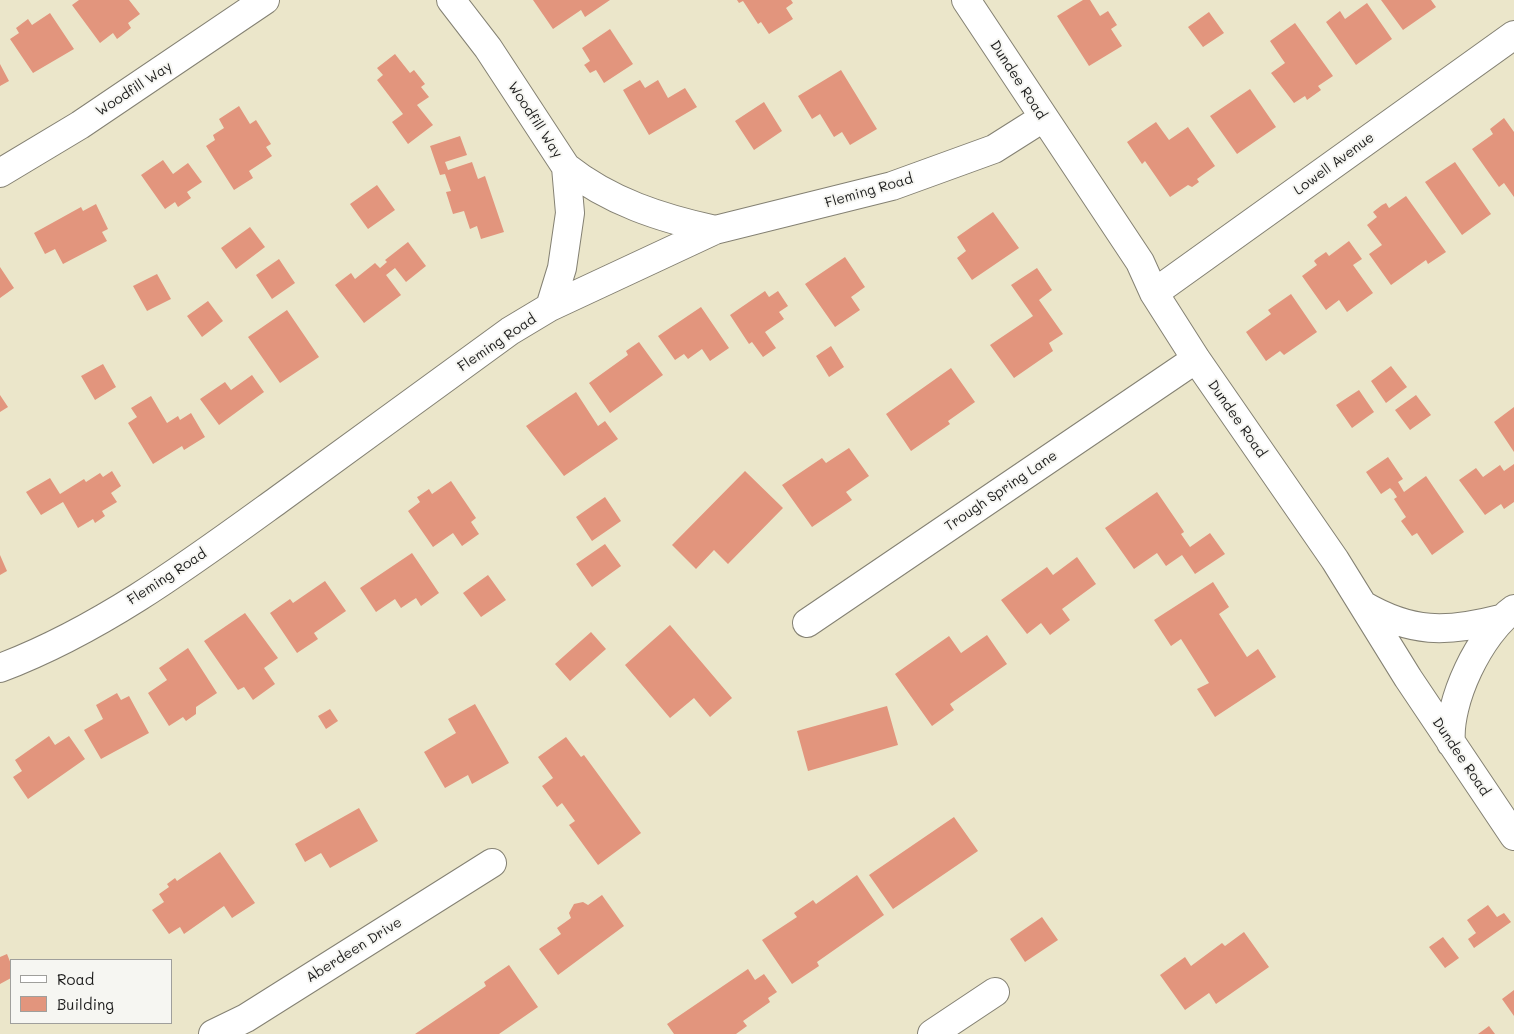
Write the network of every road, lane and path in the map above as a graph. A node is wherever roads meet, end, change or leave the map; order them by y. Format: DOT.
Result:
graph roads {
  1 [pos="265,0"];
  2 [pos="451,0"];
  3 [pos="966,0"];
  4 [pos="1514,35"];
  5 [pos="1043,118"];
  6 [pos="566,167"];
  7 [pos="0,173"];
  8 [pos="715,230"];
  9 [pos="1154,293"];
  10 [pos="550,307"];
  11 [pos="1196,359"];
  12 [pos="1363,605"];
  13 [pos="1507,614"];
  14 [pos="807,623"];
  15 [pos="0,668"];
  16 [pos="1451,743"];
  17 [pos="1514,836"];
  18 [pos="492,863"];
  19 [pos="995,992"];
  20 [pos="213,1034"];
  21 [pos="932,1034"];
  1 -- 7 [label="street, Woodfill Way"];
  2 -- 6 [label="street, Woodfill Way"];
  3 -- 5 [label="street, Dundee Road"];
  4 -- 9 [label="street, Lowell Avenue"];
  5 -- 8 [label="street, Fleming Road"];
  5 -- 9 [label="street, Dundee Road"];
  6 -- 8 [label="street, Woodfill Way"];
  6 -- 10 [label="street, Woodfill Way"];
  8 -- 10 [label="street, Fleming Road"];
  9 -- 11 [label="street, Dundee Road"];
  10 -- 15 [label="street, Fleming Road"];
  11 -- 12 [label="street, Dundee Road"];
  11 -- 14 [label="street, Trough Spring Lane"];
  12 -- 13 [label="street"];
  12 -- 16 [label="street, Dundee Road"];
  13 -- 16 [label="street"];
  16 -- 17 [label="street, Dundee Road"];
  18 -- 20 [label="street, Aberdeen Drive"];
  19 -- 21 [label="street"];
}
